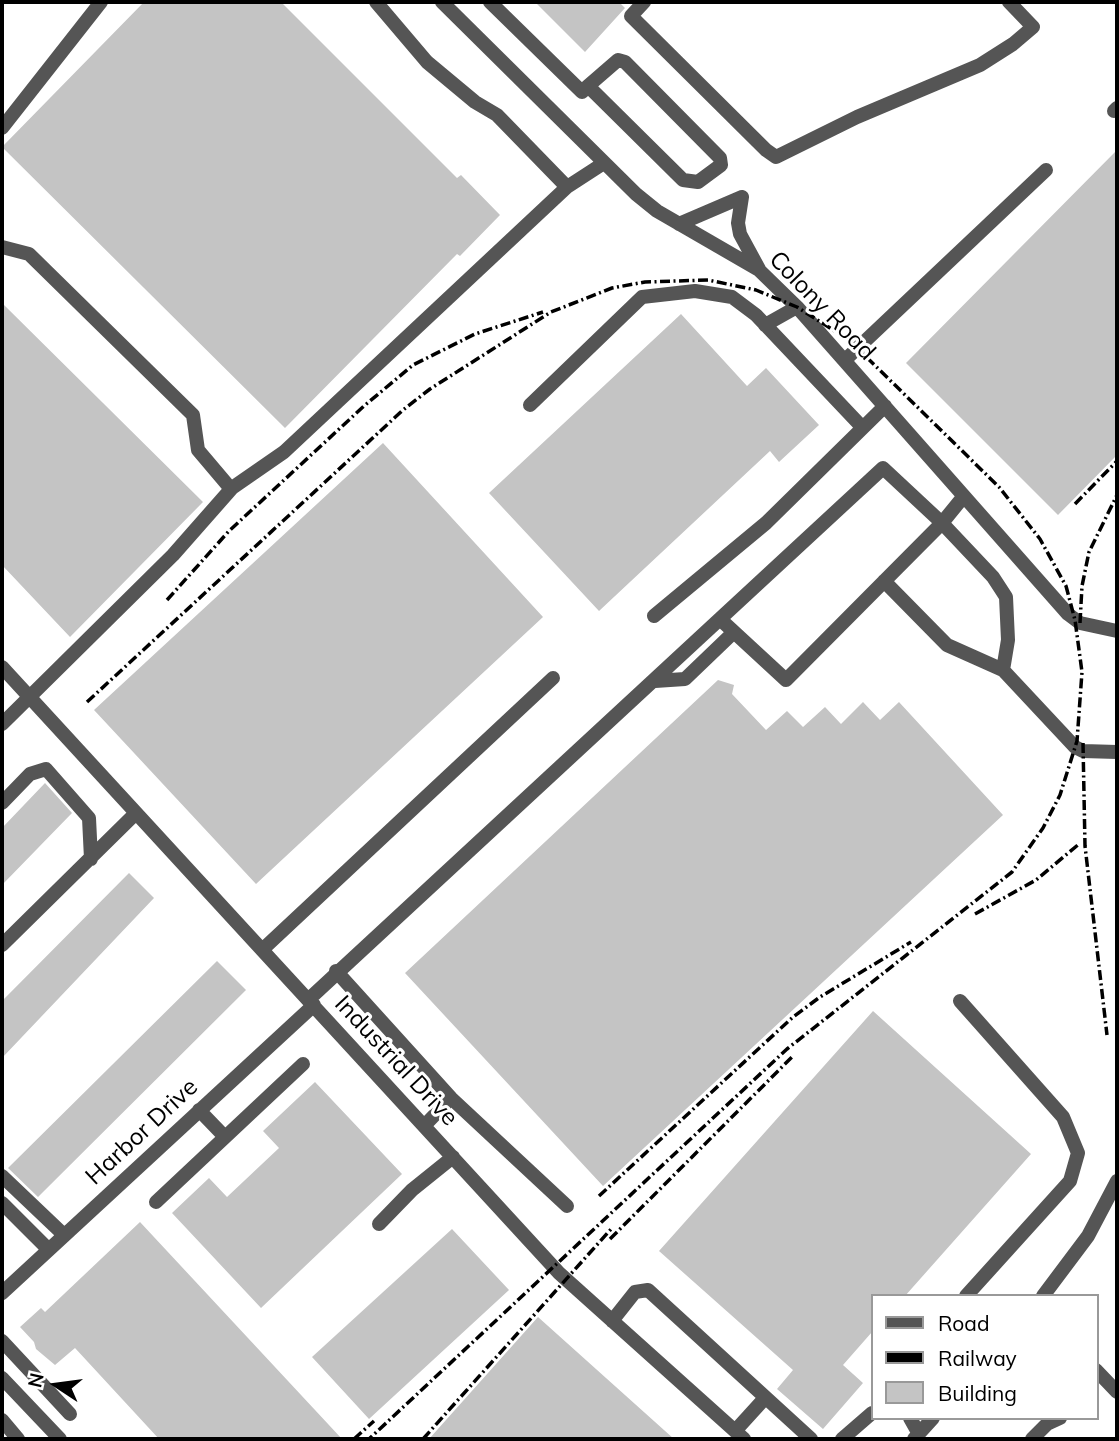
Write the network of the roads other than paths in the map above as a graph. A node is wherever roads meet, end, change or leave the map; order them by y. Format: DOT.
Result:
graph roads {
  1 [pos="101,2"];
  2 [pos="376,2"];
  3 [pos="442,2"];
  4 [pos="490,2"];
  5 [pos="644,2"];
  6 [pos="1009,2"];
  7 [pos="588,86"];
  8 [pos="2,128"];
  9 [pos="604,163"];
  10 [pos="1046,170"];
  11 [pos="566,187"];
  12 [pos="680,224"];
  13 [pos="2,247"];
  14 [pos="759,270"];
  15 [pos="797,307"];
  16 [pos="765,325"];
  17 [pos="845,360"];
  18 [pos="530,405"];
  19 [pos="885,405"];
  20 [pos="862,427"];
  21 [pos="232,489"];
  22 [pos="964,496"];
  23 [pos="942,523"];
  24 [pos="884,581"];
  25 [pos="654,616"];
  26 [pos="721,620"];
  27 [pos="1117,631"];
  28 [pos="734,632"];
  29 [pos="2,667"];
  30 [pos="1003,670"];
  31 [pos="553,678"];
  32 [pos="655,681"];
  33 [pos="31,697"];
  34 [pos="2,724"];
  35 [pos="1117,752"];
  36 [pos="2,803"];
  37 [pos="135,814"];
  38 [pos="91,859"];
  39 [pos="2,945"];
  40 [pos="262,950"];
  41 [pos="336,971"];
  42 [pos="960,1001"];
  43 [pos="311,1002"];
  44 [pos="303,1064"];
  45 [pos="451,1098"];
  46 [pos="200,1110"];
  47 [pos="424,1126"];
  48 [pos="225,1137"];
  49 [pos="453,1157"];
  50 [pos="2,1176"];
  51 [pos="1117,1181"];
  52 [pos="156,1202"];
  53 [pos="2,1203"];
  54 [pos="568,1206"];
  55 [pos="379,1224"];
  56 [pos="64,1235"];
  57 [pos="48,1249"];
  58 [pos="2,1293"];
  59 [pos="968,1294"];
  60 [pos="1044,1294"];
  61 [pos="612,1321"];
  62 [pos="2,1341"];
  63 [pos="1098,1374"];
  64 [pos="2,1378"];
  65 [pos="1117,1392"];
  66 [pos="765,1398"];
  67 [pos="70,1414"];
  68 [pos="870,1415"];
  69 [pos="2,1420"];
  70 [pos="912,1420"];
  71 [pos="931,1420"];
  72 [pos="1055,1420"];
  73 [pos="739,1435"];
  74 [pos="916,1437"];
  75 [pos="18,1439"];
  76 [pos="60,1439"];
  77 [pos="811,1439"];
  78 [pos="842,1439"];
  79 [pos="1032,1439"];
  1 -- 8 [label="street"];
  2 -- 11 [label="street"];
  3 -- 9 [label="street, Colony Road"];
  4 -- 7 [label="street"];
  5 -- 6 [label="street"];
  7 -- 7 [label="street"];
  9 -- 11 [label="street"];
  9 -- 12 [label="street, Colony Road"];
  10 -- 17 [label="street"];
  11 -- 21 [label="street"];
  12 -- 14 [label="street, Colony Road"];
  12 -- 14 [label="street"];
  13 -- 21 [label="street"];
  14 -- 15 [label="street, Colony Road"];
  15 -- 16 [label="street"];
  15 -- 17 [label="street, Colony Road"];
  16 -- 18 [label="street"];
  16 -- 20 [label="street"];
  17 -- 19 [label="street, Colony Road"];
  19 -- 20 [label="street"];
  19 -- 22 [label="street, Colony Road"];
  20 -- 25 [label="street"];
  21 -- 33 [label="street"];
  22 -- 23 [label="street"];
  22 -- 27 [label="street, Colony Road"];
  23 -- 24 [label="street"];
  23 -- 26 [label="street, Harbor Drive"];
  23 -- 30 [label="street"];
  24 -- 28 [label="street"];
  24 -- 30 [label="street"];
  26 -- 28 [label="street"];
  26 -- 32 [label="street, Harbor Drive"];
  28 -- 32 [label="street"];
  29 -- 33 [label="street, Industrial Drive"];
  30 -- 35 [label="street"];
  31 -- 40 [label="street"];
  32 -- 41 [label="street, Harbor Drive"];
  33 -- 34 [label="street"];
  33 -- 37 [label="street, Industrial Drive"];
  36 -- 38 [label="street"];
  37 -- 38 [label="street"];
  37 -- 40 [label="street, Industrial Drive"];
  38 -- 39 [label="street"];
  40 -- 43 [label="street, Industrial Drive"];
  41 -- 43 [label="street, Harbor Drive"];
  41 -- 45 [label="street"];
  42 -- 59 [label="street"];
  43 -- 46 [label="street, Harbor Drive"];
  43 -- 47 [label="street, Industrial Drive"];
  44 -- 48 [label="street"];
  45 -- 47 [label="street"];
  45 -- 54 [label="street"];
  46 -- 48 [label="street"];
  46 -- 56 [label="street, Harbor Drive"];
  47 -- 49 [label="street, Industrial Drive"];
  48 -- 52 [label="street"];
  49 -- 55 [label="street"];
  49 -- 61 [label="street, Industrial Drive"];
  50 -- 56 [label="street"];
  51 -- 60 [label="street"];
  53 -- 57 [label="street"];
  56 -- 57 [label="street, Harbor Drive"];
  57 -- 58 [label="street, Harbor Drive"];
  61 -- 66 [label="street"];
  61 -- 73 [label="street, Industrial Drive"];
  62 -- 67 [label="street"];
  63 -- 65 [label="street"];
  64 -- 76 [label="street"];
  66 -- 73 [label="street"];
  66 -- 77 [label="street"];
  68 -- 78 [label="street"];
  69 -- 75 [label="street"];
  70 -- 74 [label="street"];
  71 -- 74 [label="street"];
  72 -- 79 [label="street"];
}
